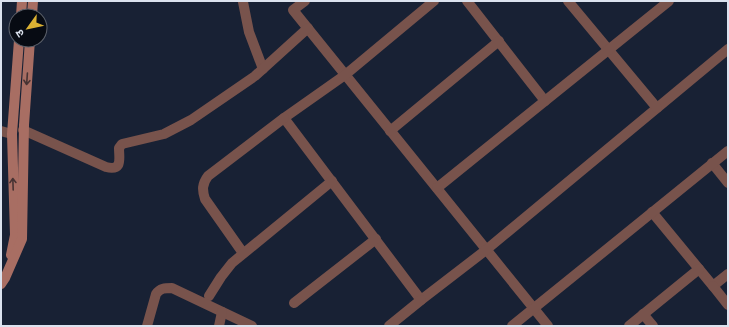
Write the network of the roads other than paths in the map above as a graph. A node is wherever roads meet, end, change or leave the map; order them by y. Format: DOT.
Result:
graph roads {
  1 [pos="305,1"];
  2 [pos="434,1"];
  3 [pos="467,1"];
  4 [pos="568,1"];
  5 [pos="668,1"];
  6 [pos="243,2"];
  7 [pos="656,5"];
  8 [pos="308,28"];
  9 [pos="499,42"];
  10 [pos="18,48"];
  11 [pos="29,48"];
  12 [pos="609,49"];
  13 [pos="728,49"];
  14 [pos="263,69"];
  15 [pos="345,75"];
  16 [pos="545,101"];
  17 [pos="657,108"];
  18 [pos="284,118"];
  19 [pos="23,130"];
  20 [pos="1,131"];
  21 [pos="390,131"];
  22 [pos="12,134"];
  23 [pos="728,151"];
  24 [pos="712,163"];
  25 [pos="332,181"];
  26 [pos="728,183"];
  27 [pos="437,188"];
  28 [pos="652,212"];
  29 [pos="376,240"];
  30 [pos="486,250"];
  31 [pos="243,254"];
  32 [pos="699,269"];
  33 [pos="728,274"];
  34 [pos="3,281"];
  35 [pos="713,286"];
  36 [pos="209,296"];
  37 [pos="422,300"];
  38 [pos="294,303"];
  39 [pos="728,305"];
  40 [pos="534,309"];
  41 [pos="222,312"];
  42 [pos="643,314"];
  43 [pos="147,326"];
  44 [pos="219,326"];
  45 [pos="252,326"];
  46 [pos="389,326"];
  47 [pos="512,326"];
  48 [pos="548,326"];
  49 [pos="629,326"];
  50 [pos="653,326"];
  1 -- 8 [label="street"];
  2 -- 15 [label="street"];
  3 -- 9 [label="street"];
  4 -- 12 [label="street"];
  5 -- 7 [label="street"];
  6 -- 14 [label="street"];
  7 -- 12 [label="street"];
  8 -- 14 [label="street"];
  8 -- 15 [label="street"];
  9 -- 16 [label="street"];
  9 -- 21 [label="street"];
  10 -- 22 [label="main road"];
  11 -- 19 [label="main road, one-way"];
  12 -- 16 [label="street"];
  12 -- 17 [label="street"];
  13 -- 17 [label="street"];
  14 -- 19 [label="street"];
  15 -- 18 [label="street"];
  15 -- 21 [label="street"];
  16 -- 27 [label="street"];
  17 -- 30 [label="street"];
  18 -- 25 [label="street"];
  18 -- 31 [label="street"];
  19 -- 34 [label="main road"];
  20 -- 22 [label="street"];
  21 -- 27 [label="street"];
  34 -- 22 [label="main road, one-way"];
  23 -- 24 [label="street"];
  24 -- 26 [label="street"];
  24 -- 28 [label="street"];
  25 -- 29 [label="street"];
  25 -- 31 [label="street"];
  27 -- 30 [label="street"];
  28 -- 32 [label="street"];
  28 -- 40 [label="street"];
  29 -- 37 [label="street"];
  29 -- 38 [label="street"];
  30 -- 37 [label="street"];
  30 -- 40 [label="street"];
  31 -- 36 [label="street"];
  32 -- 35 [label="street"];
  32 -- 42 [label="street"];
  33 -- 35 [label="street"];
  35 -- 39 [label="street"];
  37 -- 46 [label="street"];
  40 -- 47 [label="street"];
  40 -- 48 [label="street"];
  41 -- 43 [label="street"];
  41 -- 44 [label="street"];
  41 -- 45 [label="street"];
  42 -- 49 [label="street"];
  42 -- 50 [label="street"];
}
